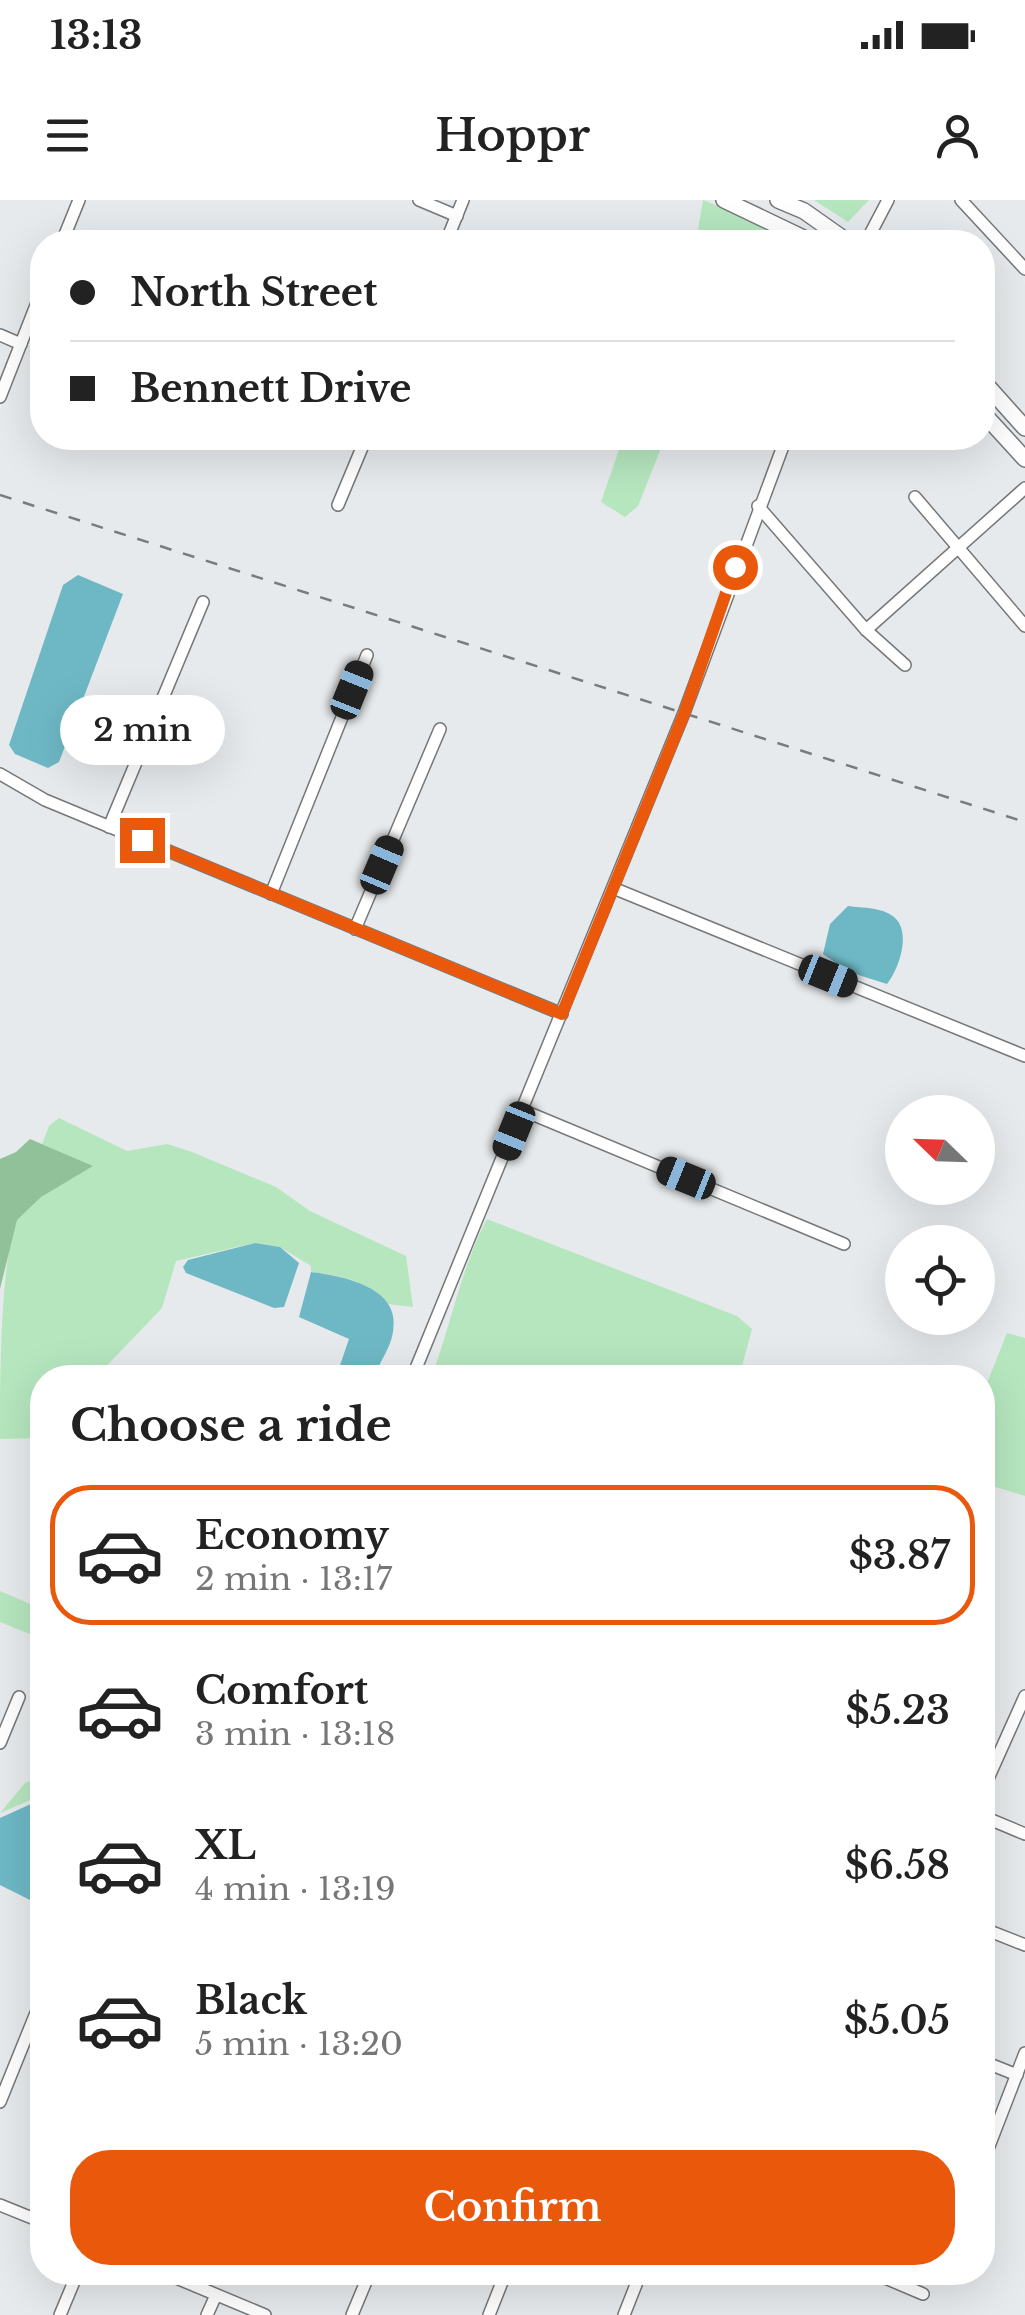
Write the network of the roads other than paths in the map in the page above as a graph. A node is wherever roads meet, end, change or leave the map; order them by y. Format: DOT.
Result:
graph roads {
  1 [pos="79,200"];
  2 [pos="419,200"];
  3 [pos="463,200"];
  4 [pos="724,200"];
  5 [pos="778,200"];
  6 [pos="888,200"];
  7 [pos="961,200"];
  8 [pos="456,216"];
  9 [pos="67,230"];
  10 [pos="451,230"];
  11 [pos="787,230"];
  12 [pos="831,230"];
  13 [pos="872,230"];
  14 [pos="989,230"];
  15 [pos="995,237"];
  16 [pos="1025,269"];
  17 [pos="30,321"];
  18 [pos="0,335"];
  19 [pos="21,344"];
  20 [pos="995,392"];
  21 [pos="0,398"];
  22 [pos="1023,419"];
  23 [pos="995,426"];
  24 [pos="361,450"];
  25 [pos="781,450"];
  26 [pos="1025,459"];
  27 [pos="1025,488"];
  28 [pos="915,498"];
  29 [pos="338,506"];
  30 [pos="758,506"];
  31 [pos="958,548"];
  32 [pos="203,602"];
  33 [pos="1025,626"];
  34 [pos="866,630"];
  35 [pos="366,655"];
  36 [pos="905,665"];
  37 [pos="440,729"];
  38 [pos="0,774"];
  39 [pos="110,827"];
  40 [pos="613,888"];
  41 [pos="271,894"];
  42 [pos="355,929"];
  43 [pos="562,1014"];
  44 [pos="1025,1056"];
  45 [pos="522,1110"];
  46 [pos="844,1244"];
  47 [pos="417,1365"];
  48 [pos="1025,1696"];
  49 [pos="20,1697"];
  50 [pos="0,1743"];
  51 [pos="995,1763"];
  52 [pos="995,1821"];
  53 [pos="1025,1834"];
  54 [pos="995,1933"];
  55 [pos="1025,1946"];
  56 [pos="30,2028"];
  57 [pos="1025,2053"];
  58 [pos="995,2066"];
  59 [pos="1016,2075"];
  60 [pos="0,2102"];
  61 [pos="995,2130"];
  62 [pos="0,2204"];
  63 [pos="30,2217"];
  64 [pos="73,2285"];
  65 [pos="193,2285"];
  66 [pos="365,2285"];
  67 [pos="501,2285"];
  68 [pos="636,2285"];
  69 [pos="901,2285"];
  70 [pos="922,2294"];
  71 [pos="216,2295"];
  72 [pos="60,2315"];
  73 [pos="207,2315"];
  74 [pos="264,2315"];
  75 [pos="352,2315"];
  76 [pos="489,2315"];
  77 [pos="624,2315"];
  1 -- 9 [label="street"];
  2 -- 8 [label="street"];
  3 -- 8 [label="street"];
  4 -- 11 [label="main road"];
  5 -- 12 [label="main road"];
  6 -- 13 [label="street"];
  7 -- 14 [label="street"];
  8 -- 10 [label="street"];
  15 -- 16 [label="street"];
  17 -- 19 [label="street"];
  18 -- 19 [label="street"];
  19 -- 21 [label="street"];
  20 -- 22 [label="main road"];
  23 -- 26 [label="main road"];
  24 -- 29 [label="street"];
  25 -- 30 [label="street"];
  27 -- 31 [label="street"];
  28 -- 31 [label="street"];
  30 -- 34 [label="street"];
  30 -- 40 [label="street"];
  31 -- 33 [label="street"];
  31 -- 34 [label="street"];
  32 -- 39 [label="street"];
  34 -- 36 [label="street"];
  35 -- 41 [label="street"];
  37 -- 42 [label="street"];
  38 -- 39 [label="street"];
  39 -- 41 [label="street"];
  40 -- 43 [label="street"];
  40 -- 44 [label="street"];
  41 -- 42 [label="street"];
  42 -- 43 [label="street"];
  43 -- 45 [label="street"];
  45 -- 46 [label="street"];
  45 -- 47 [label="street"];
  48 -- 51 [label="street"];
  49 -- 50 [label="street"];
  52 -- 53 [label="street"];
  54 -- 55 [label="street"];
  56 -- 60 [label="street"];
  57 -- 59 [label="street"];
  58 -- 59 [label="street"];
  59 -- 61 [label="street"];
  62 -- 63 [label="street"];
  64 -- 72 [label="street"];
  65 -- 71 [label="street"];
  66 -- 75 [label="street"];
  67 -- 76 [label="street"];
  68 -- 77 [label="street"];
  69 -- 70 [label="street"];
  71 -- 73 [label="street"];
  71 -- 74 [label="street"];
}
